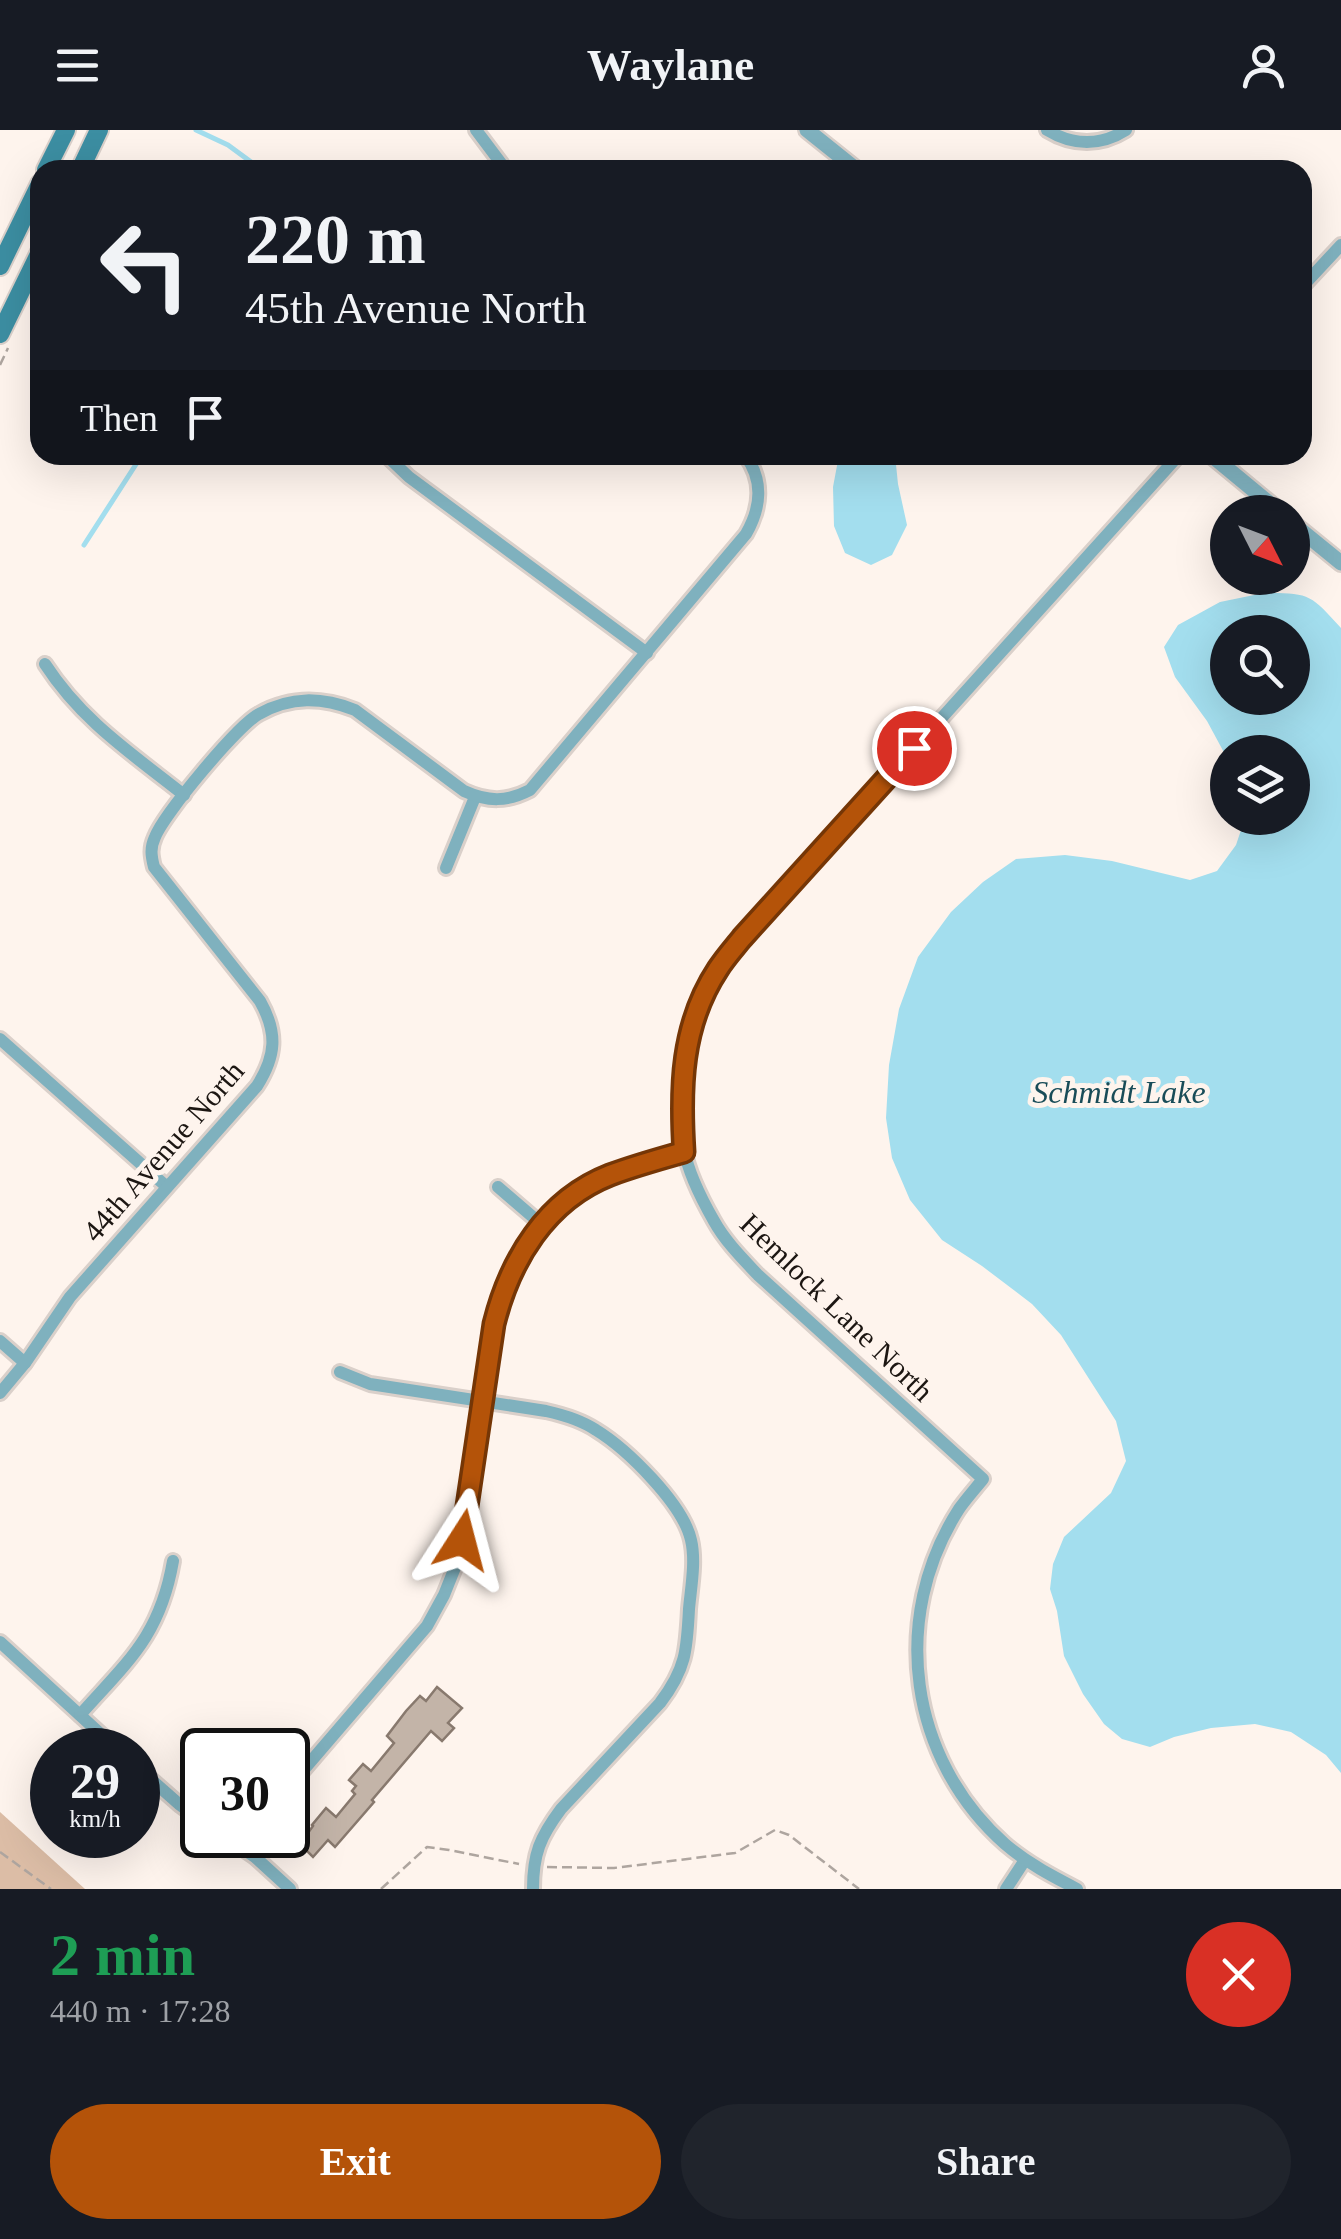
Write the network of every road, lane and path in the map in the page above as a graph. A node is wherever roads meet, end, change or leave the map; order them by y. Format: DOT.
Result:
graph roads {
  1 [pos="66,130"];
  2 [pos="99,130"];
  3 [pos="476,130"];
  4 [pos="807,130"];
  5 [pos="1047,130"];
  6 [pos="1126,130"];
  7 [pos="51,160"];
  8 [pos="85,160"];
  9 [pos="498,160"];
  10 [pos="844,160"];
  11 [pos="30,204"];
  12 [pos="1341,245"];
  13 [pos="0,266"];
  14 [pos="30,272"];
  15 [pos="1312,276"];
  16 [pos="0,334"];
  17 [pos="395,465"];
  18 [pos="752,465"];
  19 [pos="1169,465"];
  20 [pos="1222,465"];
  21 [pos="1259,495"];
  22 [pos="1310,538"];
  23 [pos="1341,563"];
  24 [pos="646,653"];
  25 [pos="45,664"];
  26 [pos="184,795"];
  27 [pos="476,796"];
  28 [pos="446,868"];
  29 [pos="0,1039"];
  30 [pos="684,1152"];
  31 [pos="166,1187"];
  32 [pos="498,1187"];
  33 [pos="541,1224"];
  34 [pos="0,1341"];
  35 [pos="25,1363"];
  36 [pos="340,1372"];
  37 [pos="0,1393"];
  38 [pos="484,1401"];
  39 [pos="173,1561"];
  40 [pos="0,1642"];
  41 [pos="80,1715"];
  42 [pos="94,1728"];
  43 [pos="310,1762"];
  44 [pos="160,1788"];
  45 [pos="180,1804"];
  46 [pos="0,1852"];
  47 [pos="260,1858"];
  48 [pos="1025,1860"];
  49 [pos="533,1866"];
  50 [pos="52,1889"];
  51 [pos="290,1889"];
  52 [pos="381,1889"];
  53 [pos="533,1889"];
  54 [pos="859,1889"];
  55 [pos="1006,1889"];
  56 [pos="1077,1889"];
  1 -- 7 [label="main road"];
  2 -- 8 [label="main road"];
  3 -- 9 [label="street"];
  4 -- 10 [label="street"];
  5 -- 6 [label="street"];
  11 -- 13 [label="main road"];
  12 -- 15 [label="street"];
  14 -- 16 [label="main road"];
  17 -- 24 [label="street"];
  18 -- 24 [label="street"];
  19 -- 30 [label="street"];
  20 -- 21 [label="street"];
  22 -- 23 [label="street"];
  24 -- 27 [label="street"];
  25 -- 26 [label="street"];
  26 -- 27 [label="street, 44th Avenue North"];
  26 -- 31 [label="street, 44th Avenue North"];
  27 -- 28 [label="street"];
  29 -- 31 [label="street"];
  30 -- 33 [label="street"];
  30 -- 48 [label="street, Hemlock Lane North"];
  31 -- 35 [label="street, 44th Avenue North"];
  32 -- 33 [label="street"];
  33 -- 38 [label="street"];
  34 -- 35 [label="street"];
  35 -- 37 [label="street, 44th Avenue North"];
  36 -- 38 [label="street"];
  38 -- 43 [label="street"];
  38 -- 49 [label="street"];
  39 -- 41 [label="street"];
  40 -- 41 [label="street"];
  41 -- 42 [label="street"];
  44 -- 45 [label="street"];
  46 -- 50 [label="path"];
  47 -- 51 [label="street"];
  48 -- 55 [label="street"];
  48 -- 56 [label="street"];
  49 -- 52 [label="path"];
  49 -- 53 [label="street"];
  49 -- 54 [label="path"];
}
